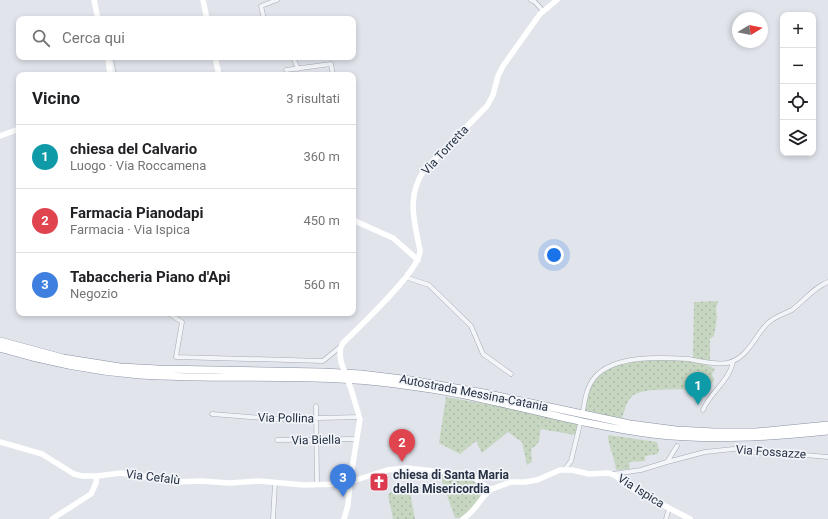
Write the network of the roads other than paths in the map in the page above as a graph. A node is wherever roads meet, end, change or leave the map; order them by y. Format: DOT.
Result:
graph roads {
  1 [pos="94,0"];
  2 [pos="203,0"];
  3 [pos="277,0"];
  4 [pos="531,0"];
  5 [pos="557,0"];
  6 [pos="543,11"];
  7 [pos="97,16"];
  8 [pos="206,16"];
  9 [pos="264,16"];
  10 [pos="108,60"];
  11 [pos="111,60"];
  12 [pos="216,60"];
  13 [pos="294,60"];
  14 [pos="298,69"];
  15 [pos="286,70"];
  16 [pos="110,72"];
  17 [pos="113,72"];
  18 [pos="218,72"];
  19 [pos="332,72"];
  20 [pos="16,130"];
  21 [pos="0,136"];
  22 [pos="356,221"];
  23 [pos="418,260"];
  24 [pos="405,277"];
  25 [pos="828,282"];
  26 [pos="173,316"];
  27 [pos="0,341"];
  28 [pos="340,347"];
  29 [pos="0,348"];
  30 [pos="732,361"];
  31 [pos="511,374"];
  32 [pos="316,406"];
  33 [pos="703,410"];
  34 [pos="583,411"];
  35 [pos="212,414"];
  36 [pos="360,417"];
  37 [pos="316,418"];
  38 [pos="580,424"];
  39 [pos="828,425"];
  40 [pos="828,431"];
  41 [pos="356,439"];
  42 [pos="276,440"];
  43 [pos="317,440"];
  44 [pos="0,444"];
  45 [pos="677,446"];
  46 [pos="828,457"];
  47 [pos="571,461"];
  48 [pos="667,462"];
  49 [pos="565,469"];
  50 [pos="572,470"];
  51 [pos="612,474"];
  52 [pos="97,476"];
  53 [pos="350,482"];
  54 [pos="275,483"];
  55 [pos="317,485"];
  56 [pos="487,487"];
  57 [pos="480,502"];
  58 [pos="669,508"];
  59 [pos="52,519"];
  60 [pos="273,519"];
  61 [pos="344,519"];
  62 [pos="465,519"];
  63 [pos="666,519"];
  64 [pos="690,519"];
  1 -- 7 [label="street"];
  2 -- 8 [label="street"];
  3 -- 9 [label="street"];
  4 -- 6 [label="street"];
  5 -- 6 [label="street, Via Torretta"];
  6 -- 23 [label="street, Via Torretta"];
  10 -- 16 [label="street"];
  11 -- 17 [label="street"];
  12 -- 18 [label="street"];
  13 -- 14 [label="street"];
  14 -- 15 [label="street"];
  14 -- 19 [label="street"];
  20 -- 21 [label="street"];
  22 -- 23 [label="street"];
  23 -- 24 [label="street"];
  24 -- 28 [label="street"];
  24 -- 31 [label="street"];
  25 -- 30 [label="street"];
  26 -- 28 [label="street"];
  27 -- 39 [label="highway, Autostrada Messina-Catania"];
  28 -- 36 [label="street, bridge"];
  29 -- 40 [label="highway, Autostrada Messina-Catania"];
  30 -- 33 [label="street"];
  30 -- 34 [label="street"];
  32 -- 37 [label="street"];
  35 -- 37 [label="street, Via Pollina"];
  36 -- 37 [label="street, Via Pollina"];
  36 -- 41 [label="street"];
  37 -- 43 [label="street"];
  38 -- 47 [label="street"];
  41 -- 43 [label="street, Via Biella"];
  41 -- 53 [label="street"];
  42 -- 43 [label="street, Via Biella"];
  43 -- 55 [label="street"];
  44 -- 52 [label="street, Via Cefalù"];
  45 -- 48 [label="street"];
  46 -- 48 [label="street, Via Fossazze"];
  47 -- 49 [label="street"];
  47 -- 50 [label="street"];
  48 -- 51 [label="street, Via Ispica"];
  49 -- 50 [label="street, Via Ispica"];
  49 -- 56 [label="street, Via Ispica"];
  50 -- 51 [label="street, Via Ispica"];
  51 -- 58 [label="street, Via Ispica"];
  52 -- 54 [label="street, Via Cefalù"];
  52 -- 59 [label="street"];
  53 -- 55 [label="street, Via Cefalù"];
  53 -- 56 [label="street"];
  53 -- 61 [label="street"];
  54 -- 55 [label="street, Via Cefalù"];
  54 -- 60 [label="street"];
  56 -- 57 [label="street"];
  56 -- 57 [label="street"];
  57 -- 62 [label="street"];
  58 -- 63 [label="street"];
  58 -- 64 [label="street, Via Ispica"];
}
